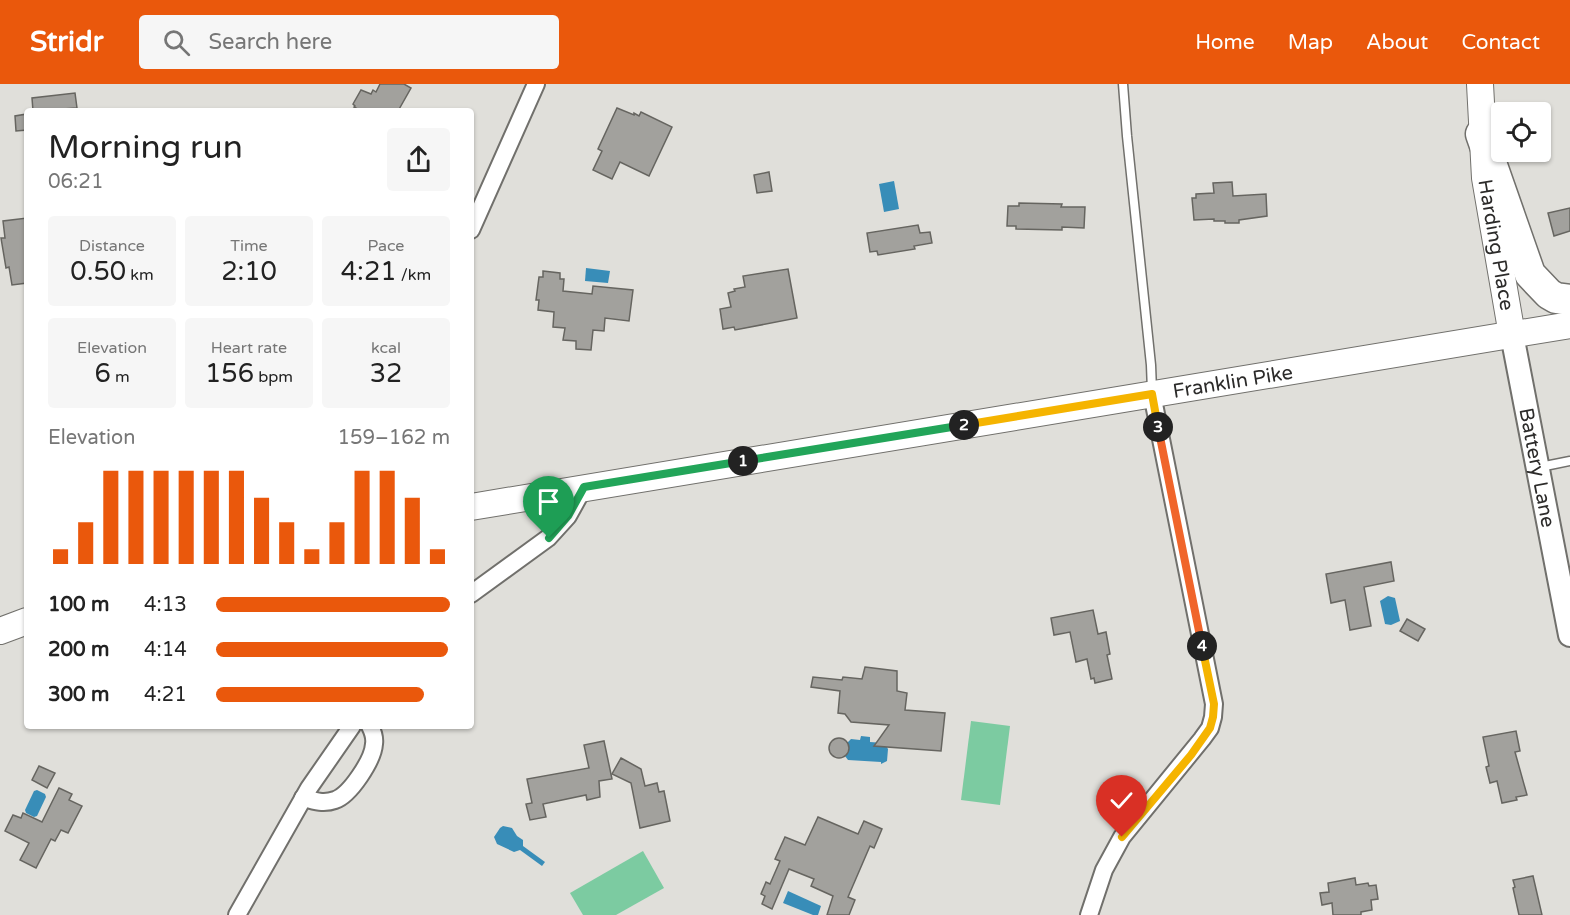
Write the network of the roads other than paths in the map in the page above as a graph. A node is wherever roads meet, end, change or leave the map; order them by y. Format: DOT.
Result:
graph roads {
  1 [pos="536,84"];
  2 [pos="1123,84"];
  3 [pos="1480,84"];
  4 [pos="1481,134"];
  5 [pos="474,223"];
  6 [pos="1570,300"];
  7 [pos="1570,325"];
  8 [pos="1512,335"];
  9 [pos="1152,394"];
  10 [pos="1570,461"];
  11 [pos="1537,467"];
  12 [pos="584,487"];
  13 [pos="474,506"];
  14 [pos="474,592"];
  15 [pos="24,622"];
  16 [pos="0,631"];
  17 [pos="1570,635"];
  18 [pos="350,729"];
  19 [pos="372,729"];
  20 [pos="303,798"];
  21 [pos="237,915"];
  22 [pos="1089,915"];
  1 -- 5 [label="street"];
  2 -- 9 [label="lane"];
  3 -- 4 [label="main road, Harding Place"];
  4 -- 6 [label="highway"];
  4 -- 8 [label="main road, Harding Place"];
  7 -- 8 [label="main road, Franklin Pike"];
  8 -- 9 [label="main road, Franklin Pike"];
  8 -- 11 [label="main road, Battery Lane"];
  9 -- 12 [label="main road, Franklin Pike"];
  9 -- 22 [label="street"];
  10 -- 11 [label="lane"];
  11 -- 17 [label="main road, Battery Lane"];
  12 -- 13 [label="main road, Franklin Pike"];
  12 -- 14 [label="street"];
  15 -- 16 [label="main road"];
  18 -- 20 [label="street"];
  19 -- 20 [label="street"];
  20 -- 21 [label="street"];
}
